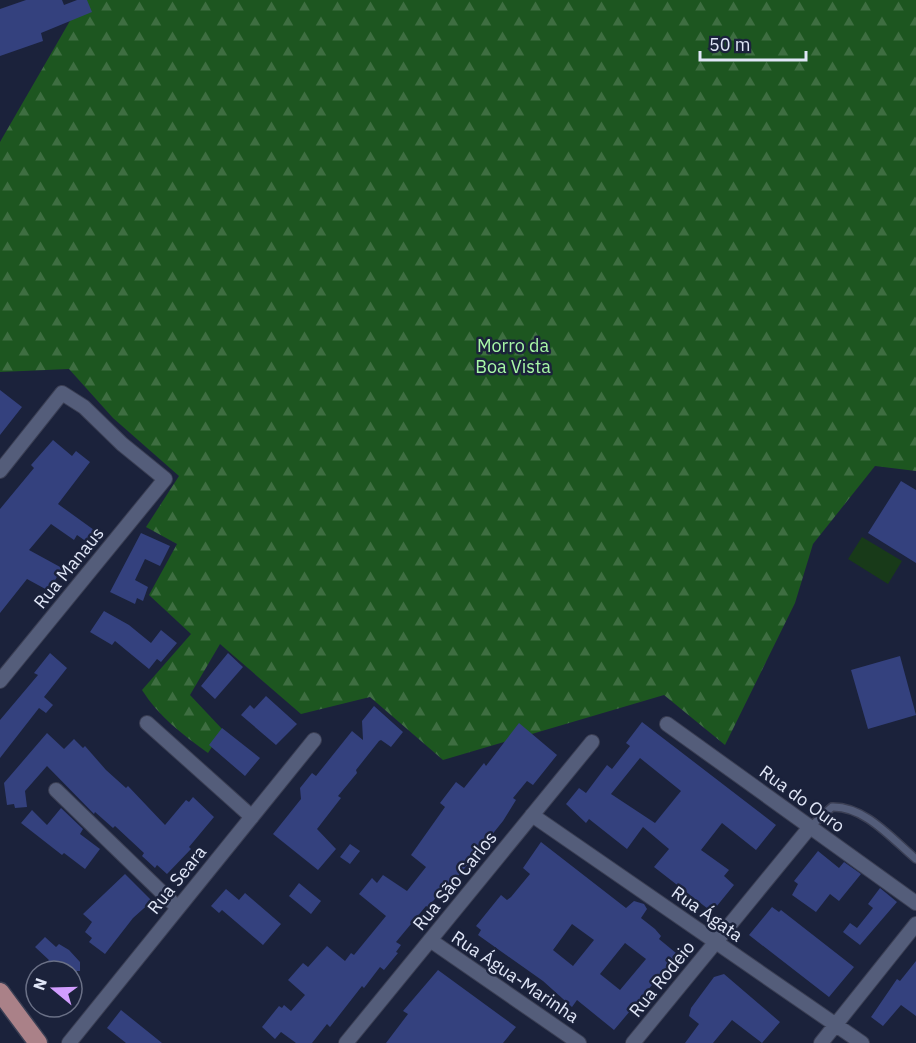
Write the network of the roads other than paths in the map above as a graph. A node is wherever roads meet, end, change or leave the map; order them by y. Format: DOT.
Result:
graph roads {
  1 [pos="0,471"];
  2 [pos="0,681"];
  3 [pos="147,723"];
  4 [pos="667,724"];
  5 [pos="314,740"];
  6 [pos="592,742"];
  7 [pos="56,790"];
  8 [pos="532,815"];
  9 [pos="252,817"];
  10 [pos="810,827"];
  11 [pos="916,859"];
  12 [pos="916,903"];
  13 [pos="178,909"];
  14 [pos="916,924"];
  15 [pos="430,940"];
  16 [pos="716,942"];
  17 [pos="0,992"];
  18 [pos="836,1025"];
  19 [pos="38,1043"];
  20 [pos="69,1043"];
  21 [pos="346,1043"];
  22 [pos="579,1043"];
  23 [pos="633,1043"];
  24 [pos="821,1043"];
  25 [pos="862,1043"];
  1 -- 2 [label="street, Rua Manaus"];
  3 -- 9 [label="street"];
  4 -- 10 [label="street, Rua do Ouro"];
  5 -- 9 [label="street, Rua Seara"];
  6 -- 8 [label="street, Rua São Carlos"];
  7 -- 13 [label="street"];
  8 -- 15 [label="street, Rua São Carlos"];
  8 -- 16 [label="street, Rua Ágata"];
  9 -- 13 [label="street, Rua Seara"];
  10 -- 11 [label="lane"];
  10 -- 12 [label="street, Rua do Ouro"];
  10 -- 16 [label="street, Rua Rodeio"];
  13 -- 20 [label="street, Rua Seara"];
  14 -- 18 [label="street"];
  15 -- 21 [label="street, Rua São Carlos"];
  15 -- 22 [label="street, Rua Água-Marinha"];
  16 -- 18 [label="street, Rua Ágata"];
  16 -- 23 [label="street, Rua Rodeio"];
  17 -- 19 [label="main road"];
  18 -- 24 [label="street"];
  18 -- 25 [label="street, Rua Ágata"];
}
